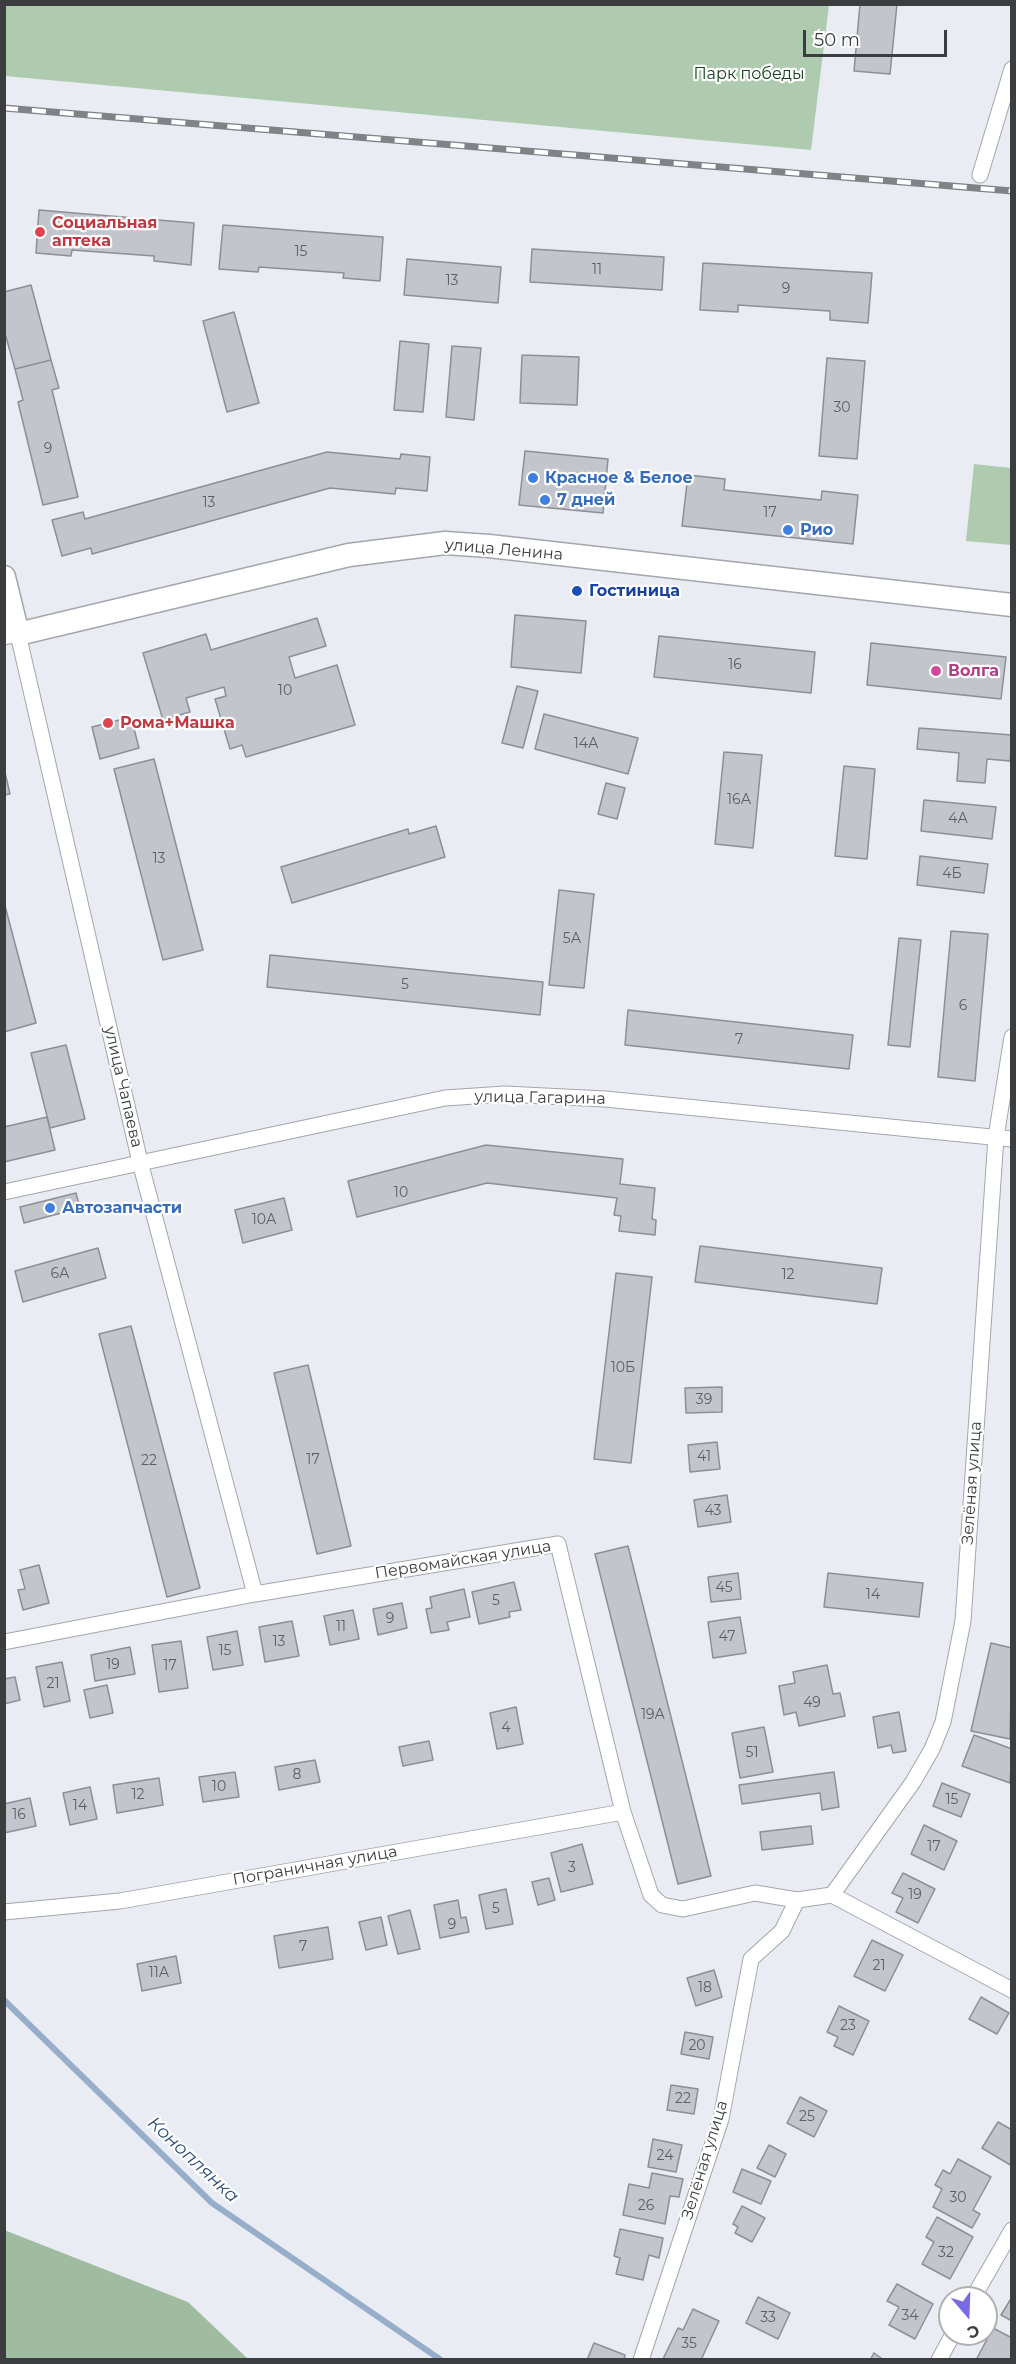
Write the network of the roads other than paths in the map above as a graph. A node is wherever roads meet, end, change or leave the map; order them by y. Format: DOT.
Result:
graph roads {
  1 [pos="1011,69"];
  2 [pos="980,175"];
  3 [pos="4,577"];
  4 [pos="1011,605"];
  5 [pos="11,635"];
  6 [pos="1011,1037"];
  7 [pos="1004,1138"];
  8 [pos="141,1162"];
  9 [pos="4,1192"];
  10 [pos="255,1594"];
  11 [pos="4,1642"];
  12 [pos="623,1812"];
  13 [pos="832,1895"];
  14 [pos="797,1900"];
  15 [pos="4,1912"];
  16 [pos="1011,1990"];
  17 [pos="1011,2230"];
  18 [pos="980,2286"];
  19 [pos="947,2346"];
  20 [pos="641,2360"];
  21 [pos="939,2360"];
  1 -- 2 [label="street"];
  3 -- 5 [label="main road, улица Чапаева"];
  4 -- 5 [label="main road, улица Ленина"];
  5 -- 8 [label="street, улица Чапаева"];
  6 -- 7 [label="street, Зелёная улица"];
  7 -- 8 [label="street, улица Гагарина"];
  7 -- 13 [label="street, Зелёная улица"];
  8 -- 9 [label="street, улица Гагарина"];
  8 -- 10 [label="street, улица Чапаева"];
  10 -- 11 [label="street, Первомайская улица"];
  10 -- 12 [label="street, Первомайская улица"];
  12 -- 14 [label="street, Первомайская улица"];
  12 -- 15 [label="street, Пограничная улица"];
  13 -- 14 [label="street, Первомайская улица"];
  13 -- 16 [label="street"];
  14 -- 20 [label="street, Зелёная улица"];
  17 -- 18 [label="street"];
  19 -- 21 [label="street"];
}
